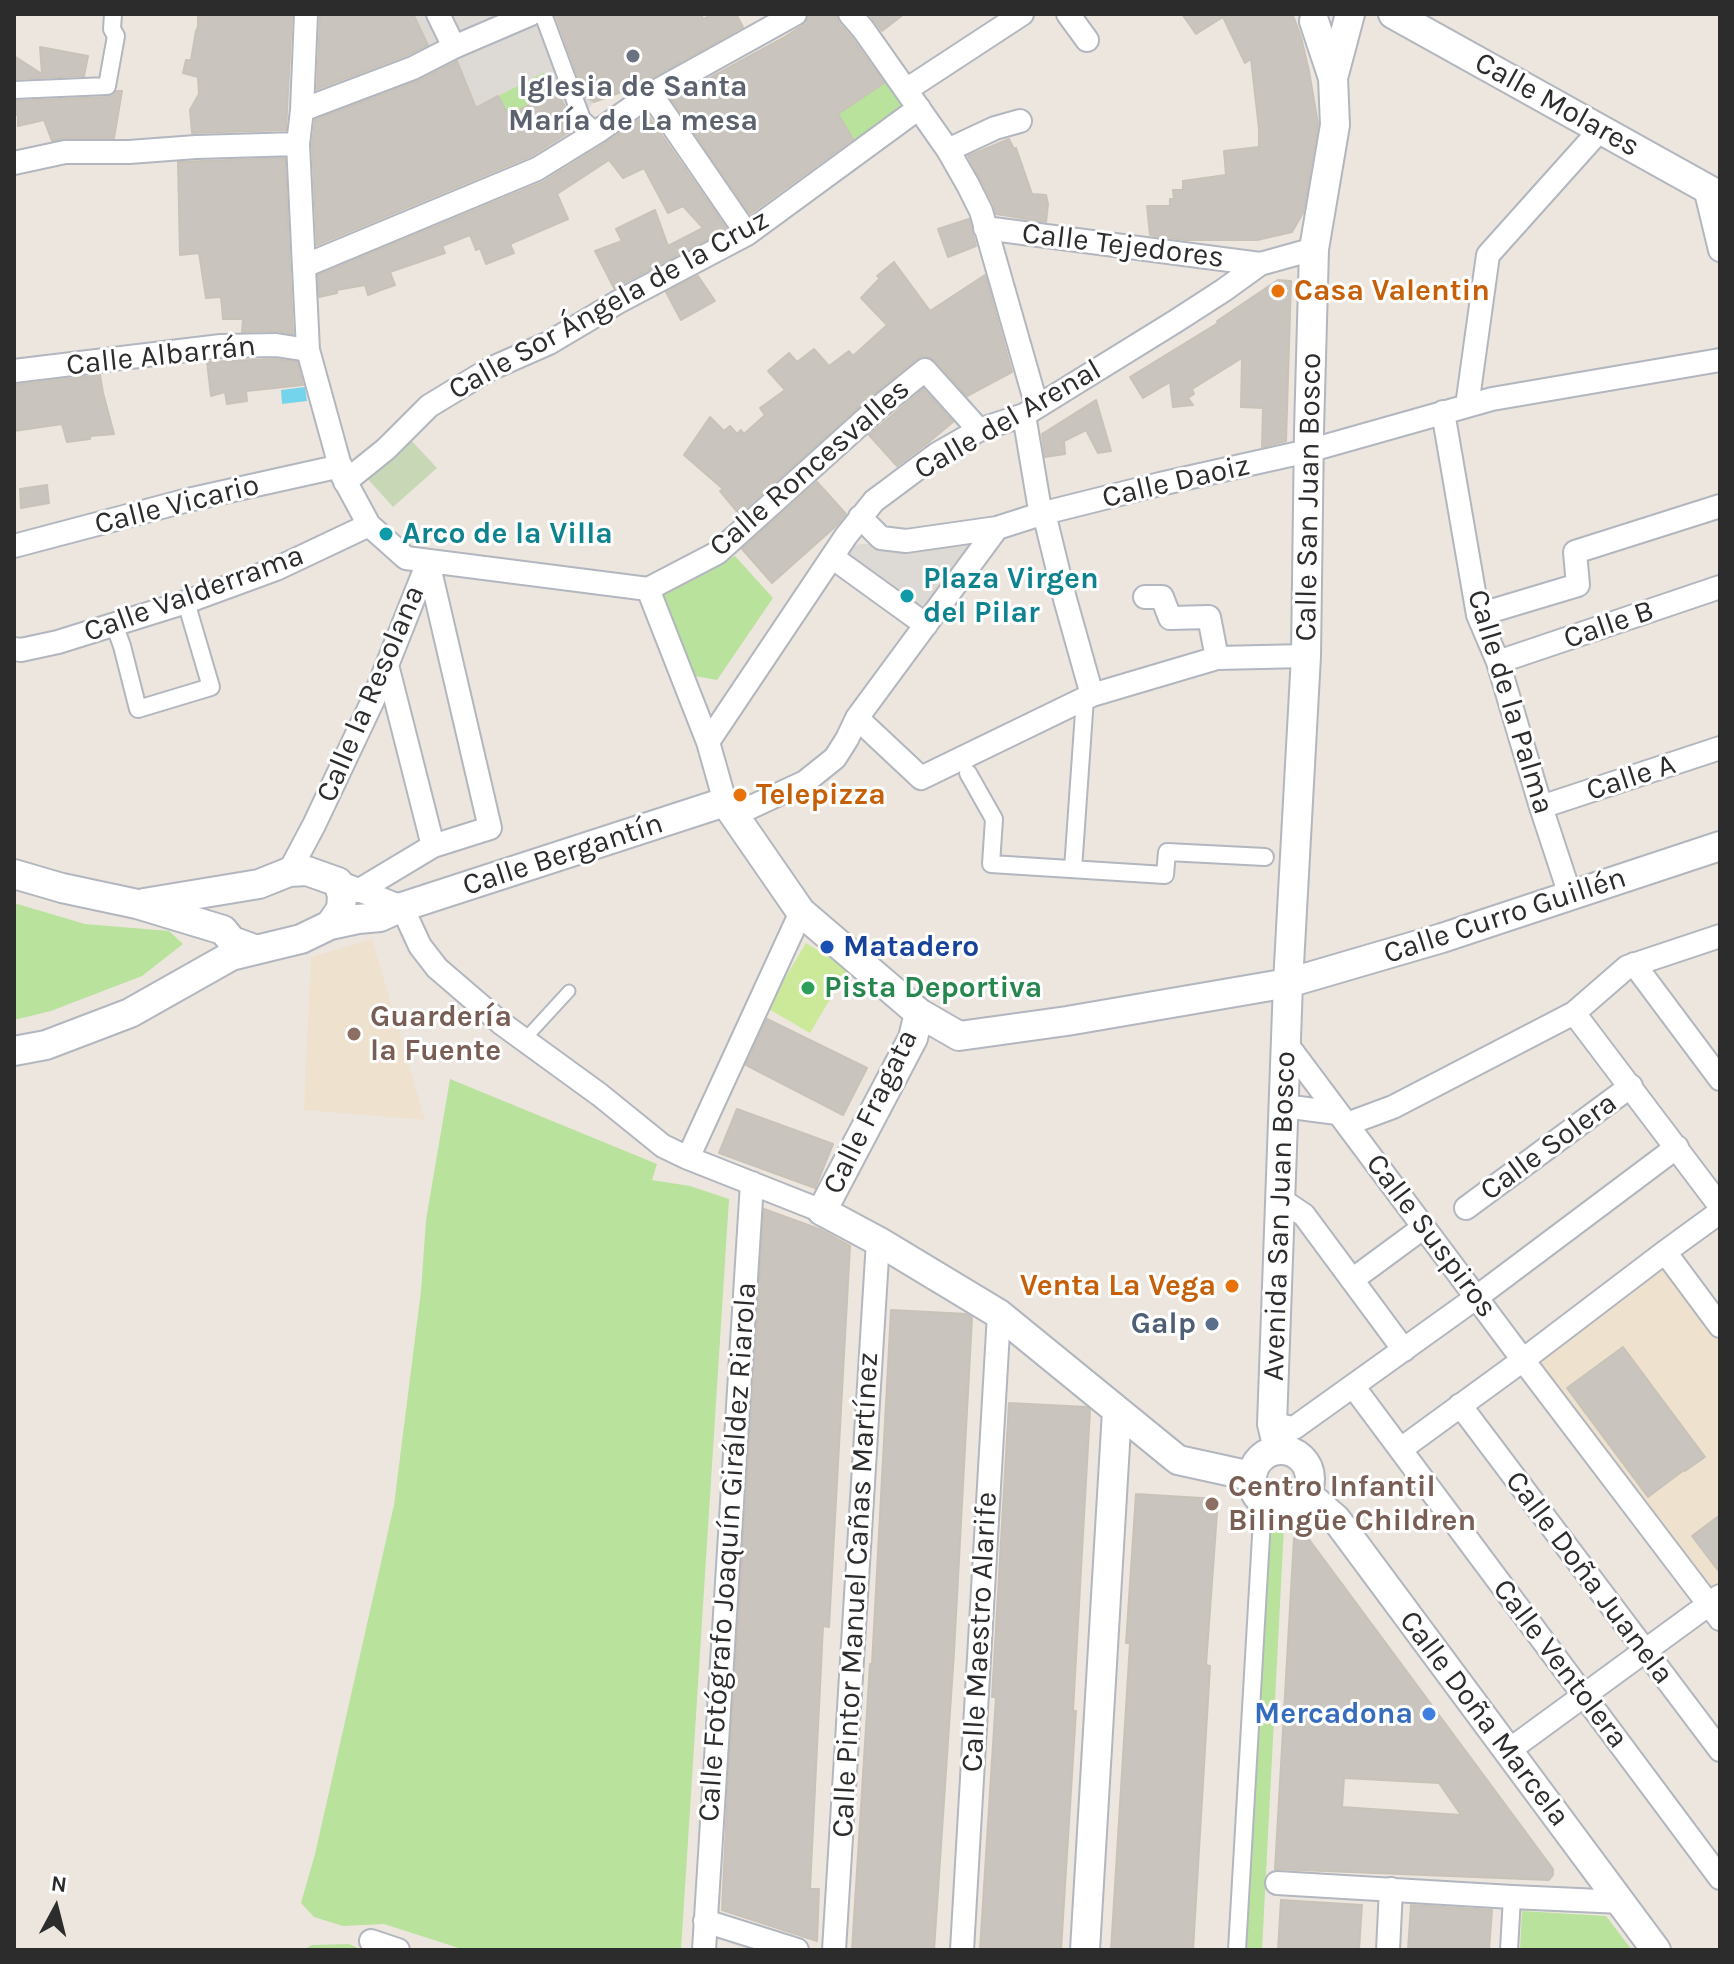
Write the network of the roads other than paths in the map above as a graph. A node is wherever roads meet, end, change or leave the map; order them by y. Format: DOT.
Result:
graph roads {
  1 [pos="113,14"];
  2 [pos="306,14"];
  3 [pos="438,14"];
  4 [pos="531,14"];
  5 [pos="543,14"];
  6 [pos="795,14"];
  7 [pos="850,14"];
  8 [pos="1022,14"];
  9 [pos="1068,14"];
  10 [pos="1350,14"];
  11 [pos="1393,14"];
  12 [pos="1310,18"];
  13 [pos="1087,40"];
  14 [pos="454,47"];
  15 [pos="1333,78"];
  16 [pos="14,90"];
  17 [pos="651,94"];
  18 [pos="912,99"];
  19 [pos="302,110"];
  20 [pos="1020,121"];
  21 [pos="1600,130"];
  22 [pos="597,132"];
  23 [pos="298,144"];
  24 [pos="948,150"];
  25 [pos="14,163"];
  26 [pos="1713,192"];
  27 [pos="985,228"];
  28 [pos="747,234"];
  29 [pos="1314,249"];
  30 [pos="1720,250"];
  31 [pos="1260,264"];
  32 [pos="304,266"];
  33 [pos="308,350"];
  34 [pos="1720,360"];
  35 [pos="14,371"];
  36 [pos="1467,406"];
  37 [pos="1030,411"];
  38 [pos="1443,412"];
  39 [pos="979,430"];
  40 [pos="1308,451"];
  41 [pos="343,474"];
  42 [pos="1720,506"];
  43 [pos="1044,513"];
  44 [pos="860,517"];
  45 [pos="369,525"];
  46 [pos="997,528"];
  47 [pos="14,546"];
  48 [pos="832,557"];
  49 [pos="428,562"];
  50 [pos="1720,587"];
  51 [pos="648,589"];
  52 [pos="1145,597"];
  53 [pos="186,602"];
  54 [pos="1478,615"];
  55 [pos="114,624"];
  56 [pos="926,625"];
  57 [pos="14,649"];
  58 [pos="1306,656"];
  59 [pos="1217,658"];
  60 [pos="1498,662"];
  61 [pos="387,665"];
  62 [pos="1088,696"];
  63 [pos="857,718"];
  64 [pos="708,742"];
  65 [pos="1720,748"];
  66 [pos="968,773"];
  67 [pos="1541,807"];
  68 [pos="729,808"];
  69 [pos="314,825"];
  70 [pos="433,846"];
  71 [pos="1720,846"];
  72 [pos="1265,857"];
  73 [pos="1073,869"];
  74 [pos="289,872"];
  75 [pos="14,874"];
  76 [pos="339,882"];
  77 [pos="259,884"];
  78 [pos="1570,895"];
  79 [pos="137,904"];
  80 [pos="402,907"];
  81 [pos="801,912"];
  82 [pos="330,925"];
  83 [pos="215,928"];
  84 [pos="1715,945"];
  85 [pos="254,949"];
  86 [pos="1634,964"];
  87 [pos="1288,983"];
  88 [pos="177,986"];
  89 [pos="569,991"];
  90 [pos="919,1013"];
  91 [pos="1574,1013"];
  92 [pos="524,1040"];
  93 [pos="1286,1043"];
  94 [pos="14,1051"];
  95 [pos="1720,1079"];
  96 [pos="1631,1086"];
  97 [pos="1284,1106"];
  98 [pos="1342,1118"];
  99 [pos="1677,1147"];
  100 [pos="688,1158"];
  101 [pos="752,1183"];
  102 [pos="1280,1199"];
  103 [pos="1720,1206"];
  104 [pos="1466,1208"];
  105 [pos="822,1211"];
  106 [pos="1720,1212"];
  107 [pos="1424,1227"];
  108 [pos="878,1241"];
  109 [pos="1665,1252"];
  110 [pos="1352,1280"];
  111 [pos="1477,1297"];
  112 [pos="999,1314"];
  113 [pos="1720,1326"];
  114 [pos="1404,1350"];
  115 [pos="1523,1360"];
  116 [pos="1353,1386"];
  117 [pos="1460,1405"];
  118 [pos="1117,1411"];
  119 [pos="1275,1436"];
  120 [pos="1401,1449"];
  121 [pos="1251,1476"];
  122 [pos="1306,1493"];
  123 [pos="1263,1502"];
  124 [pos="1716,1606"];
  125 [pos="1643,1650"];
  126 [pos="1583,1694"];
  127 [pos="1720,1750"];
  128 [pos="1508,1751"];
  129 [pos="1720,1878"];
  130 [pos="1277,1883"];
  131 [pos="1391,1889"];
  132 [pos="1512,1897"];
  133 [pos="1622,1902"];
  134 [pos="705,1921"];
  135 [pos="371,1941"];
  136 [pos="398,1950"];
  137 [pos="704,1950"];
  138 [pos="797,1950"];
  139 [pos="834,1950"];
  140 [pos="962,1950"];
  141 [pos="1085,1950"];
  142 [pos="1237,1950"];
  143 [pos="1388,1950"];
  144 [pos="1509,1950"];
  145 [pos="1656,1950"];
  1 -- 16 [label="street"];
  2 -- 19 [label="street"];
  3 -- 14 [label="street"];
  4 -- 14 [label="street"];
  5 -- 22 [label="street"];
  6 -- 17 [label="street"];
  7 -- 18 [label="street"];
  8 -- 18 [label="street, Calle Sor Ángela de la Cruz"];
  9 -- 13 [label="street"];
  10 -- 12 [label="street"];
  10 -- 15 [label="street, Calle San Juan Bosco"];
  11 -- 21 [label="street, Calle Molares"];
  12 -- 15 [label="street"];
  14 -- 19 [label="street"];
  15 -- 29 [label="street, Calle San Juan Bosco"];
  17 -- 22 [label="street"];
  17 -- 28 [label="street"];
  18 -- 24 [label="street"];
  18 -- 28 [label="street, Calle Sor Ángela de la Cruz"];
  19 -- 23 [label="street"];
  20 -- 24 [label="street"];
  21 -- 26 [label="street, Calle Molares"];
  21 -- 36 [label="street"];
  22 -- 32 [label="street"];
  23 -- 25 [label="street"];
  23 -- 32 [label="street"];
  24 -- 27 [label="street"];
  26 -- 30 [label="street"];
  27 -- 31 [label="street, Calle Tejedores"];
  27 -- 37 [label="street"];
  28 -- 41 [label="street, Calle Sor Ángela de la Cruz"];
  29 -- 31 [label="street, Calle del Arenal"];
  29 -- 40 [label="street, Calle San Juan Bosco"];
  31 -- 37 [label="street, Calle del Arenal"];
  32 -- 33 [label="street"];
  33 -- 35 [label="street, Calle Albarrán"];
  33 -- 41 [label="street"];
  34 -- 36 [label="street, Calle Daoiz"];
  36 -- 38 [label="street, Calle Daoiz"];
  37 -- 39 [label="street, Calle del Arenal"];
  37 -- 43 [label="street"];
  38 -- 40 [label="street, Calle Daoiz"];
  38 -- 54 [label="street, Calle de la Palma"];
  39 -- 44 [label="street, Calle del Arenal"];
  39 -- 51 [label="street, Calle Roncesvalles"];
  40 -- 43 [label="street, Calle Daoiz"];
  40 -- 58 [label="street, Calle San Juan Bosco"];
  41 -- 45 [label="street"];
  41 -- 47 [label="street, Calle Vicario"];
  42 -- 54 [label="street"];
  43 -- 46 [label="street, Calle Daoiz"];
  43 -- 62 [label="street"];
  44 -- 46 [label="street, Calle Daoiz"];
  44 -- 48 [label="street, Calle del Arenal"];
  45 -- 49 [label="street"];
  45 -- 53 [label="street, Calle Valderrama"];
  46 -- 56 [label="street"];
  48 -- 56 [label="street"];
  48 -- 64 [label="street, Calle del Arenal"];
  49 -- 51 [label="street"];
  49 -- 61 [label="street, Calle la Resolana"];
  49 -- 70 [label="street"];
  50 -- 60 [label="street, Calle B"];
  51 -- 64 [label="street"];
  52 -- 59 [label="street"];
  53 -- 55 [label="street, Calle Valderrama"];
  53 -- 55 [label="street"];
  54 -- 60 [label="street, Calle de la Palma"];
  55 -- 57 [label="street, Calle Valderrama"];
  56 -- 63 [label="street"];
  58 -- 59 [label="street"];
  58 -- 87 [label="street, Calle San Juan Bosco"];
  59 -- 62 [label="street"];
  60 -- 67 [label="street, Calle de la Palma"];
  61 -- 69 [label="street, Calle la Resolana"];
  61 -- 70 [label="street"];
  62 -- 63 [label="street"];
  62 -- 73 [label="street"];
  63 -- 68 [label="street"];
  64 -- 68 [label="street"];
  65 -- 67 [label="street, Calle A"];
  66 -- 73 [label="street"];
  67 -- 78 [label="street, Calle de la Palma"];
  68 -- 80 [label="street, Calle Bergantín"];
  68 -- 81 [label="street, Calle Curro Guillén"];
  69 -- 74 [label="street, Calle la Resolana"];
  69 -- 76 [label="street"];
  70 -- 76 [label="street"];
  71 -- 78 [label="street, Calle Curro Guillén"];
  72 -- 73 [label="street"];
  74 -- 76 [label="street"];
  74 -- 77 [label="street"];
  75 -- 79 [label="street"];
  76 -- 80 [label="street"];
  76 -- 82 [label="street"];
  77 -- 79 [label="street"];
  77 -- 83 [label="street"];
  78 -- 87 [label="street, Calle Curro Guillén"];
  79 -- 83 [label="street"];
  80 -- 82 [label="street, Calle Bergantín"];
  80 -- 92 [label="street"];
  81 -- 90 [label="street, Calle Curro Guillén"];
  81 -- 100 [label="street"];
  82 -- 85 [label="street, Calle Bergantín"];
  83 -- 85 [label="street"];
  83 -- 88 [label="street"];
  84 -- 86 [label="street"];
  85 -- 88 [label="street, Calle Bergantín"];
  86 -- 91 [label="street"];
  86 -- 95 [label="street"];
  87 -- 90 [label="street, Calle Curro Guillén"];
  87 -- 93 [label="street, Avenida San Juan Bosco"];
  88 -- 94 [label="street, Calle Bergantín"];
  89 -- 92 [label="lane"];
  90 -- 105 [label="street, Calle Fragata"];
  91 -- 96 [label="street"];
  91 -- 98 [label="street"];
  92 -- 100 [label="street"];
  93 -- 97 [label="street, Avenida San Juan Bosco"];
  93 -- 98 [label="street, Calle Suspiros"];
  96 -- 99 [label="street"];
  96 -- 104 [label="street, Calle Solera"];
  97 -- 98 [label="street"];
  97 -- 102 [label="street, Avenida San Juan Bosco"];
  98 -- 107 [label="street, Calle Suspiros"];
  99 -- 103 [label="street"];
  99 -- 111 [label="street"];
  100 -- 101 [label="street"];
  101 -- 105 [label="street"];
  101 -- 134 [label="street, Calle Fotógrafo Joaquín Giráldez Riarola"];
  102 -- 110 [label="street"];
  102 -- 119 [label="street, Avenida San Juan Bosco"];
  105 -- 108 [label="street"];
  106 -- 109 [label="street"];
  107 -- 110 [label="street"];
  107 -- 111 [label="street, Calle Suspiros"];
  108 -- 112 [label="street"];
  108 -- 139 [label="street, Calle Pintor Manuel Cañas Martínez"];
  109 -- 113 [label="street"];
  109 -- 115 [label="street"];
  110 -- 114 [label="street"];
  111 -- 114 [label="street"];
  111 -- 115 [label="street, Calle Suspiros"];
  112 -- 118 [label="street"];
  112 -- 140 [label="street, Calle Maestro Alarife"];
  114 -- 116 [label="street"];
  115 -- 117 [label="street"];
  115 -- 124 [label="street, Calle Suspiros"];
  116 -- 119 [label="street"];
  116 -- 120 [label="street, Calle Ventolera"];
  117 -- 120 [label="street"];
  117 -- 125 [label="street, Calle Doña Juanela"];
  118 -- 121 [label="street"];
  118 -- 141 [label="street"];
  119 -- 121 [label="street"];
  119 -- 122 [label="street"];
  120 -- 126 [label="street, Calle Ventolera"];
  121 -- 123 [label="street"];
  122 -- 123 [label="street"];
  122 -- 128 [label="street, Calle Doña Marcela"];
  123 -- 142 [label="street"];
  124 -- 125 [label="street"];
  125 -- 126 [label="street"];
  125 -- 127 [label="street, Calle Doña Juanela"];
  126 -- 128 [label="street"];
  126 -- 129 [label="street, Calle Ventolera"];
  128 -- 133 [label="street, Calle Doña Marcela"];
  130 -- 131 [label="street"];
  131 -- 132 [label="street"];
  131 -- 143 [label="street"];
  132 -- 133 [label="street"];
  132 -- 144 [label="street"];
  133 -- 145 [label="street, Calle Doña Marcela"];
  134 -- 137 [label="street, Calle Fotógrafo Joaquín Giráldez Riarola"];
  134 -- 138 [label="street"];
  135 -- 136 [label="street"];
}
